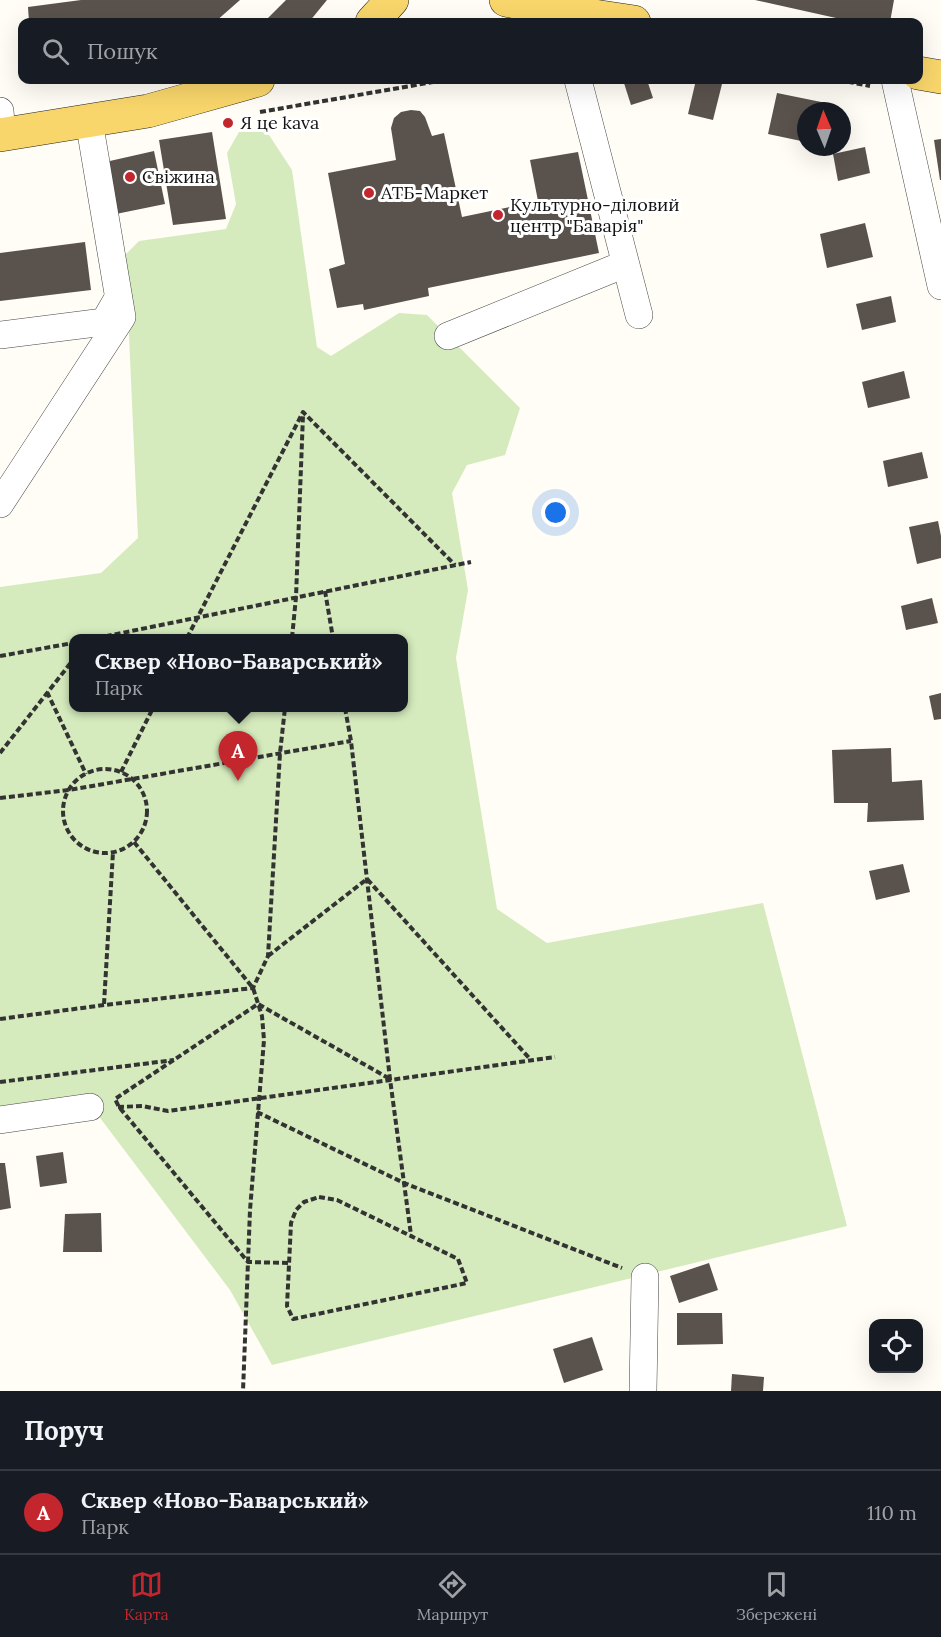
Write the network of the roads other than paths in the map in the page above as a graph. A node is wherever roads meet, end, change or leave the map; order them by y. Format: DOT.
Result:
graph roads {
  1 [pos="392,0"];
  2 [pos="506,0"];
  3 [pos="554,11"];
  4 [pos="376,18"];
  5 [pos="521,18"];
  6 [pos="605,18"];
  7 [pos="923,74"];
  8 [pos="941,77"];
  9 [pos="244,84"];
  10 [pos="579,84"];
  11 [pos="896,84"];
  12 [pos="88,121"];
  13 [pos="1,127"];
  14 [pos="626,264"];
  15 [pos="941,286"];
  16 [pos="118,297"];
  17 [pos="639,315"];
  18 [pos="0,335"];
  19 [pos="448,336"];
  20 [pos="0,504"];
  21 [pos="90,1107"];
  22 [pos="0,1120"];
  23 [pos="645,1277"];
  24 [pos="643,1391"];
  1 -- 4 [label="main road"];
  2 -- 3 [label="main road"];
  3 -- 5 [label="main road"];
  3 -- 6 [label="main road"];
  7 -- 8 [label="main road"];
  9 -- 12 [label="main road"];
  10 -- 14 [label="street"];
  11 -- 15 [label="street"];
  12 -- 13 [label="main road"];
  12 -- 16 [label="street"];
  14 -- 17 [label="street"];
  14 -- 19 [label="street"];
  16 -- 18 [label="street"];
  16 -- 20 [label="street"];
  21 -- 22 [label="street"];
  23 -- 24 [label="street"];
}
